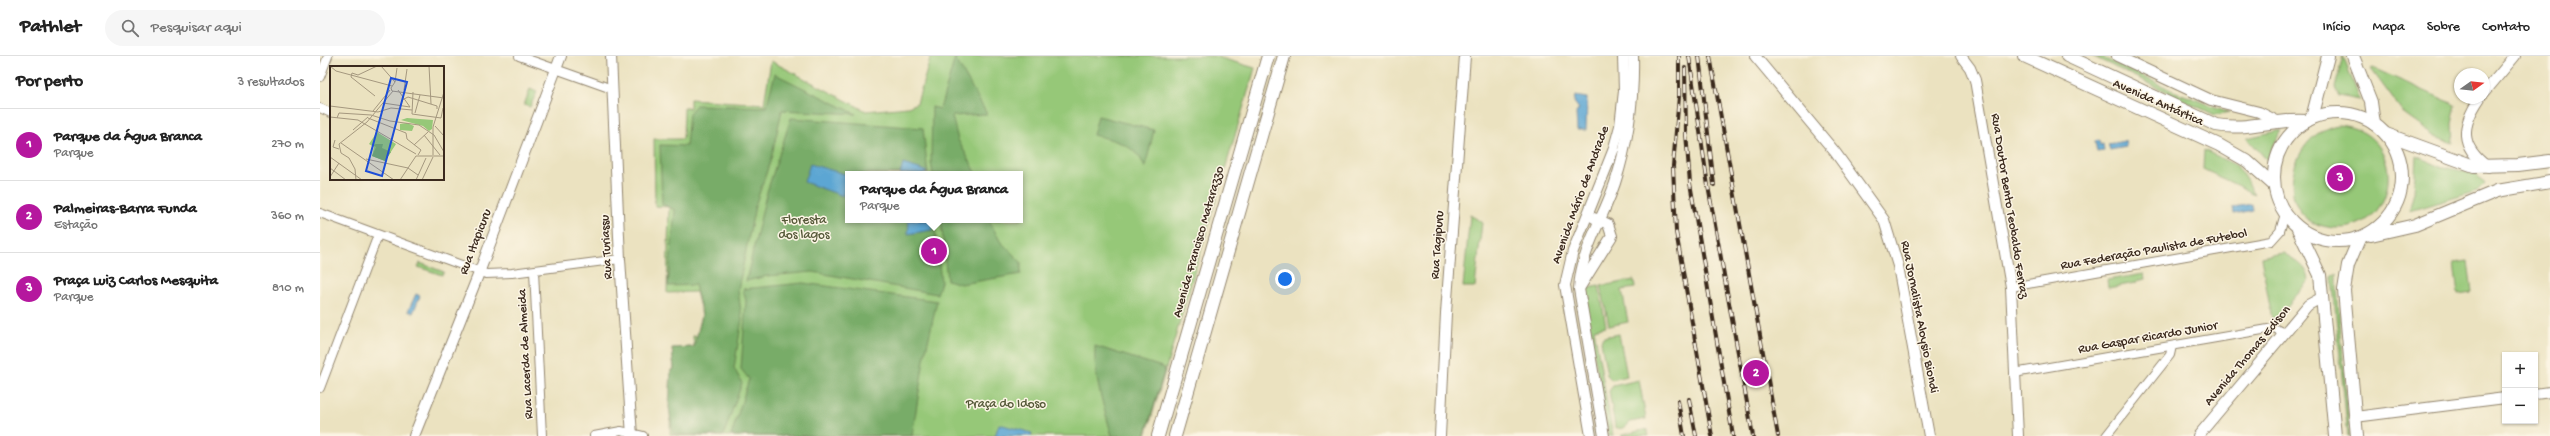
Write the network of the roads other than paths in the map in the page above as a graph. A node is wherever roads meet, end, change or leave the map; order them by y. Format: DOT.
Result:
graph roads {
  1 [pos="328,56"];
  2 [pos="519,56"];
  3 [pos="561,56"];
  4 [pos="610,56"];
  5 [pos="1268,56"];
  6 [pos="1284,56"];
  7 [pos="1465,56"];
  8 [pos="1623,56"];
  9 [pos="1633,56"];
  10 [pos="1755,56"];
  11 [pos="1960,56"];
  12 [pos="2024,56"];
  13 [pos="2067,56"];
  14 [pos="2117,56"];
  15 [pos="2328,56"];
  16 [pos="2353,56"];
  17 [pos="2515,56"];
  18 [pos="328,66"];
  19 [pos="556,70"];
  20 [pos="320,77"];
  21 [pos="2490,86"];
  22 [pos="612,89"];
  23 [pos="2477,104"];
  24 [pos="320,108"];
  25 [pos="330,113"];
  26 [pos="2310,120"];
  27 [pos="2277,121"];
  28 [pos="2374,124"];
  29 [pos="2386,134"];
  30 [pos="2550,161"];
  31 [pos="2488,167"];
  32 [pos="2550,182"];
  33 [pos="2274,185"];
  34 [pos="320,213"];
  35 [pos="1588,214"];
  36 [pos="2286,214"];
  37 [pos="1600,221"];
  38 [pos="2297,227"];
  39 [pos="378,235"];
  40 [pos="2362,237"];
  41 [pos="620,259"];
  42 [pos="534,271"];
  43 [pos="479,273"];
  44 [pos="2011,286"];
  45 [pos="1579,289"];
  46 [pos="2321,298"];
  47 [pos="2284,333"];
  48 [pos="2172,346"];
  49 [pos="2014,373"];
  50 [pos="320,388"];
  51 [pos="2550,392"];
  52 [pos="2538,394"];
  53 [pos="2502,398"];
  54 [pos="2355,417"];
  55 [pos="632,434"];
  56 [pos="414,436"];
  57 [pos="542,436"];
  58 [pos="594,436"];
  59 [pos="643,436"];
  60 [pos="1158,436"];
  61 [pos="1174,436"];
  62 [pos="1440,436"];
  63 [pos="1591,436"];
  64 [pos="1604,436"];
  65 [pos="1929,436"];
  66 [pos="2018,436"];
  67 [pos="2106,436"];
  68 [pos="2198,436"];
  69 [pos="2335,436"];
  70 [pos="2357,436"];
  1 -- 18 [label="street"];
  2 -- 19 [label="street"];
  3 -- 19 [label="street, Rua Itapicuru"];
  4 -- 22 [label="street, Rua Turiassu"];
  5 -- 60 [label="main road, Avenida Francisco Matarazzo"];
  6 -- 61 [label="main road"];
  7 -- 62 [label="street, Rua Tagipuru"];
  8 -- 35 [label="street, Avenida Mário de Andrade"];
  9 -- 37 [label="street, Avenida Mário de Andrade"];
  10 -- 65 [label="street, Rua Jornalista Aloysio Biondi"];
  11 -- 44 [label="street, Rua Doutor Bento Teobaldo Ferraz"];
  12 -- 33 [label="main road, Avenida Antártica"];
  13 -- 27 [label="main road, Avenida Antártica"];
  14 -- 27 [label="street, Avenida Antártica"];
  15 -- 26 [label="main road"];
  16 -- 28 [label="main road"];
  17 -- 21 [label="street"];
  18 -- 20 [label="street"];
  19 -- 22 [label="street"];
  19 -- 43 [label="street, Rua Itapicuru"];
  22 -- 41 [label="street, Rua Turiassu"];
  23 -- 31 [label="street"];
  24 -- 25 [label="street"];
  26 -- 27 [label="main road, Avenida Antártica"];
  26 -- 28 [label="main road"];
  26 -- 33 [label="main road"];
  28 -- 29 [label="main road"];
  29 -- 31 [label="main road"];
  29 -- 40 [label="main road"];
  30 -- 31 [label="main road"];
  32 -- 40 [label="main road"];
  33 -- 36 [label="main road"];
  34 -- 39 [label="street"];
  35 -- 37 [label="street"];
  35 -- 63 [label="street, Avenida Mário de Andrade"];
  36 -- 38 [label="main road"];
  36 -- 44 [label="street, Rua Federação Paulista de Futebol"];
  37 -- 45 [label="street, Avenida Mário de Andrade"];
  37 -- 45 [label="street"];
  38 -- 40 [label="main road"];
  38 -- 46 [label="main road"];
  39 -- 43 [label="street"];
  39 -- 50 [label="street"];
  40 -- 54 [label="main road"];
  41 -- 42 [label="street"];
  41 -- 55 [label="street, Rua Turiassu"];
  42 -- 43 [label="street"];
  42 -- 57 [label="street, Rua Lacerda de Almeida"];
  43 -- 56 [label="street, Rua Itapicuru"];
  44 -- 49 [label="street, Rua Doutor Bento Teobaldo Ferraz"];
  45 -- 64 [label="street, Avenida Mário de Andrade"];
  46 -- 47 [label="street, Avenida Thomas Edison"];
  46 -- 69 [label="main road"];
  47 -- 48 [label="street, Rua Gaspar Ricardo Junior"];
  47 -- 68 [label="street, Avenida Thomas Edison"];
  48 -- 49 [label="street, Rua Gaspar Ricardo Junior"];
  48 -- 67 [label="street"];
  49 -- 66 [label="street, Rua Doutor Bento Teobaldo Ferraz"];
  51 -- 52 [label="street"];
  53 -- 54 [label="street"];
  54 -- 70 [label="main road"];
  55 -- 58 [label="street"];
  55 -- 59 [label="street"];
}
